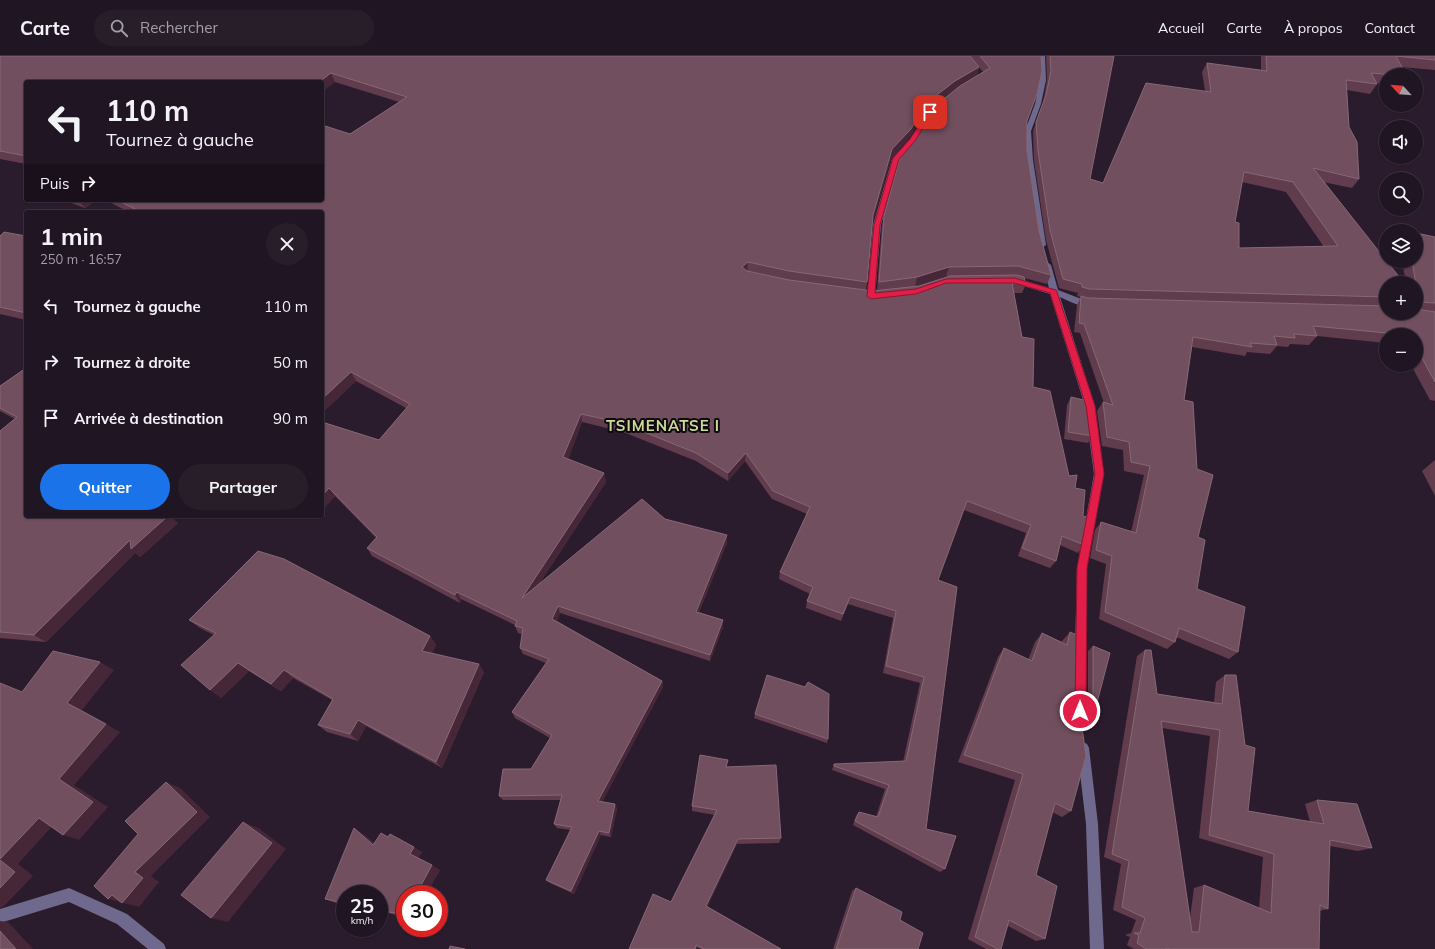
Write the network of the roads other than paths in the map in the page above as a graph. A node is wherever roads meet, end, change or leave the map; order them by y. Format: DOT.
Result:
graph roads {
  1 [pos="1042,56"];
  2 [pos="949,98"];
  3 [pos="1006,280"];
  4 [pos="1054,292"];
  5 [pos="871,296"];
  6 [pos="1099,303"];
  7 [pos="1081,664"];
  8 [pos="1081,735"];
  9 [pos="0,916"];
  10 [pos="159,949"];
  11 [pos="1097,949"];
  1 -- 4 [label="street"];
  2 -- 5 [label="street"];
  3 -- 4 [label="street"];
  4 -- 6 [label="street"];
  4 -- 7 [label="street"];
  8 -- 11 [label="street"];
  9 -- 10 [label="street"];
}
